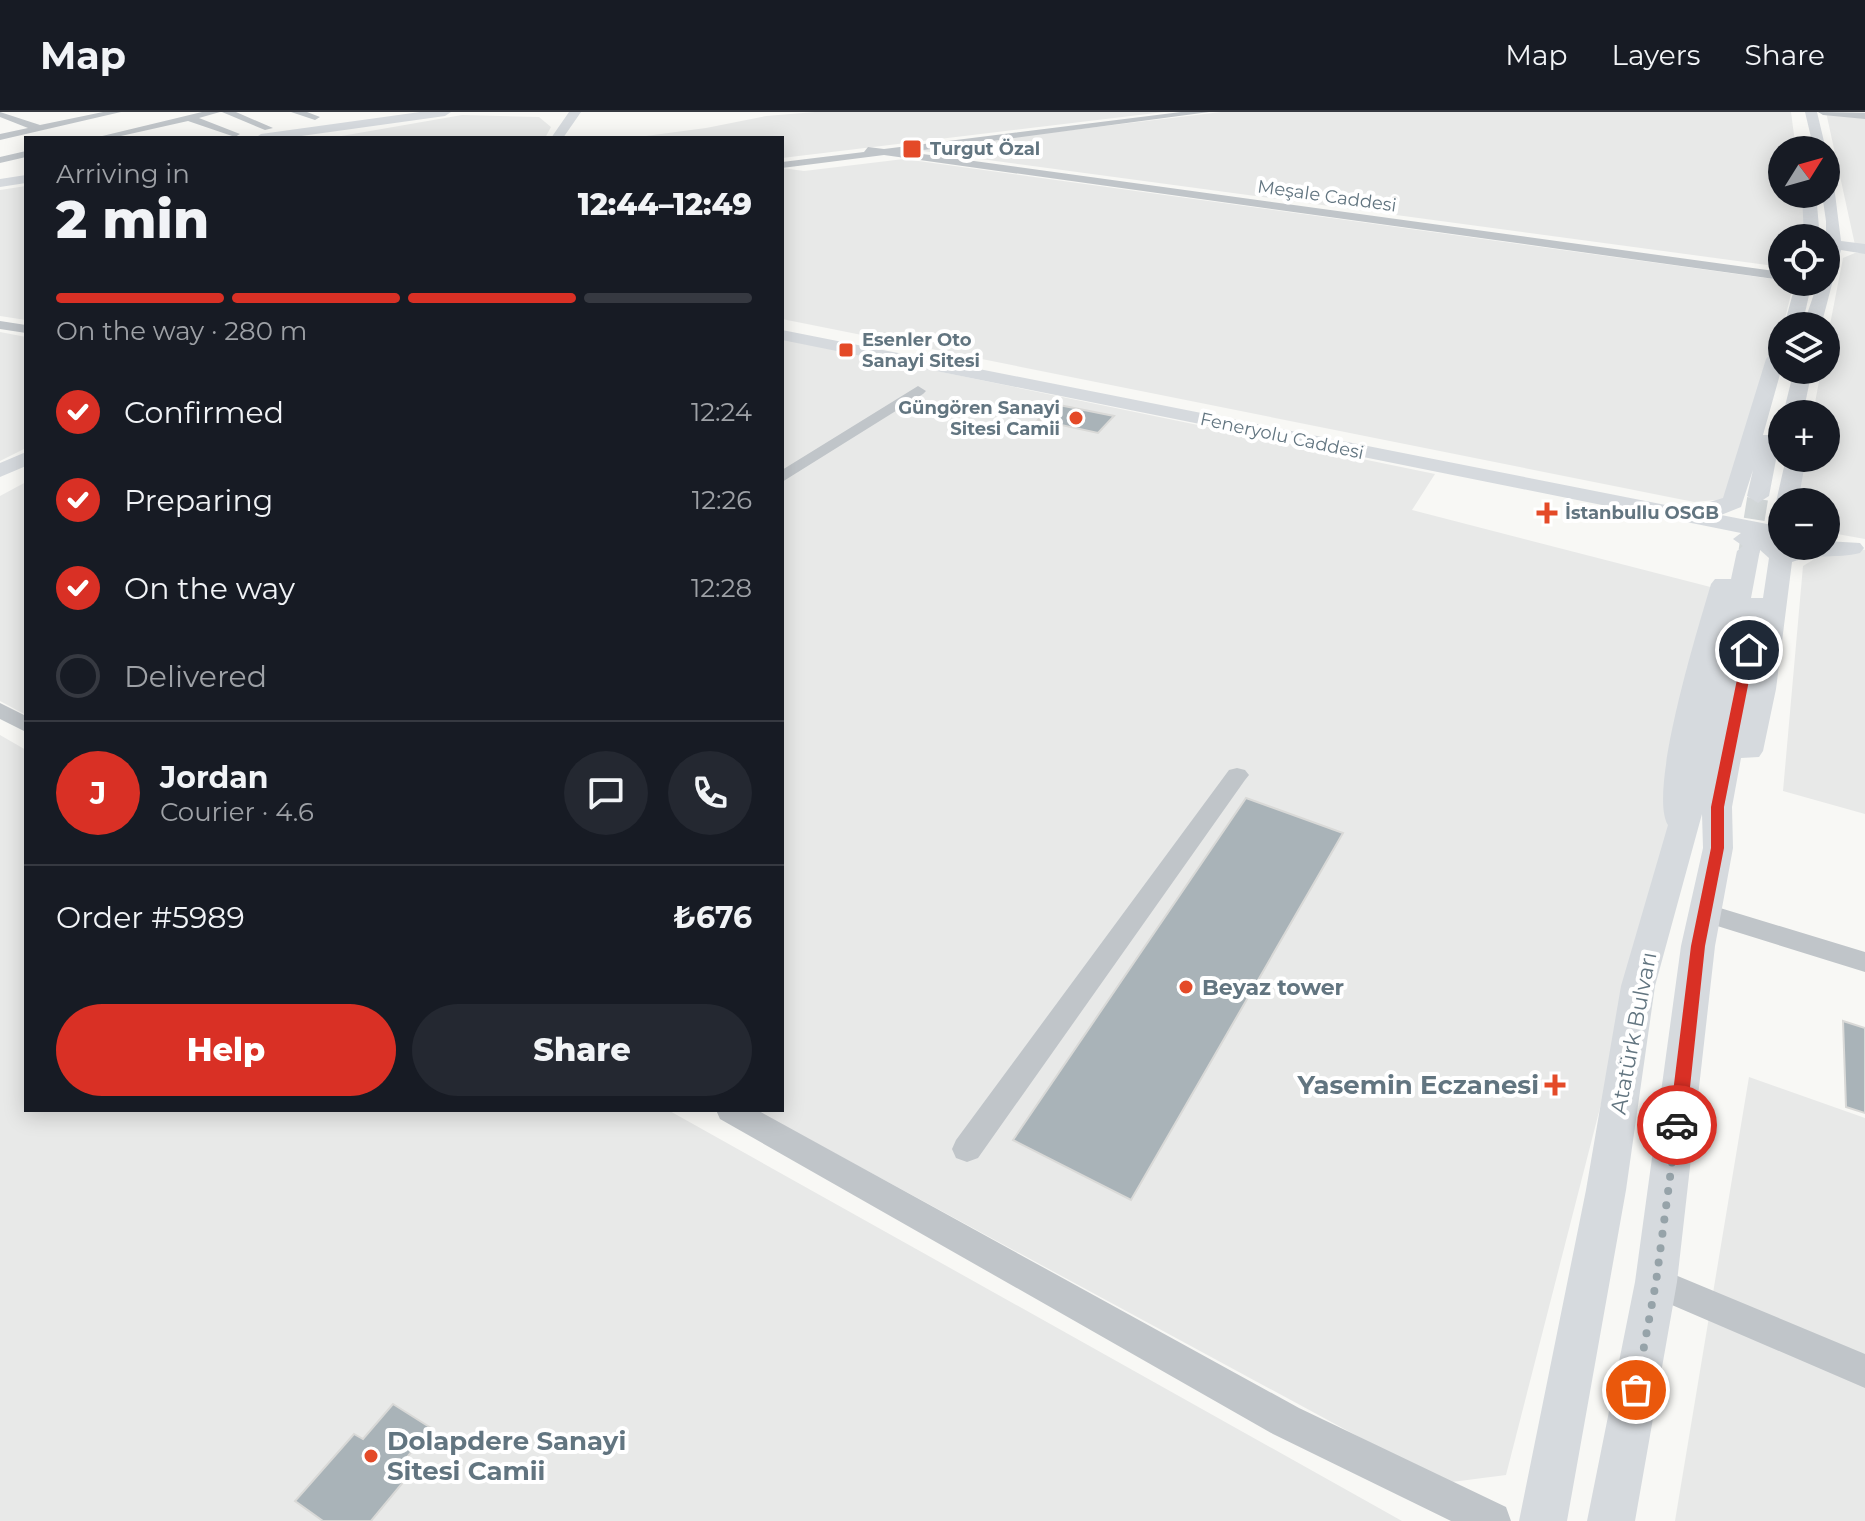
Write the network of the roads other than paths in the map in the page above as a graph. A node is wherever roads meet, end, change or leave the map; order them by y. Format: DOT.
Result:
graph roads {
  1 [pos="50,112"];
  2 [pos="113,112"];
  3 [pos="170,112"];
  4 [pos="215,112"];
  5 [pos="227,112"];
  6 [pos="575,112"];
  7 [pos="583,112"];
  8 [pos="1185,112"];
  9 [pos="1204,112"];
  10 [pos="1800,112"];
  11 [pos="1811,112"];
  12 [pos="1823,112"];
  13 [pos="440,113"];
  14 [pos="0,114"];
  15 [pos="1865,116"];
  16 [pos="187,118"];
  17 [pos="73,121"];
  18 [pos="149,127"];
  19 [pos="40,129"];
  20 [pos="170,134"];
  21 [pos="235,134"];
  22 [pos="269,135"];
  23 [pos="307,135"];
  24 [pos="52,136"];
  25 [pos="115,136"];
  26 [pos="558,136"];
  27 [pos="567,136"];
  28 [pos="1803,136"];
  29 [pos="1817,136"];
  30 [pos="0,137"];
  31 [pos="24,143"];
  32 [pos="0,149"];
  33 [pos="877,150"];
  34 [pos="24,154"];
  35 [pos="0,160"];
  36 [pos="24,162"];
  37 [pos="784,163"];
  38 [pos="0,167"];
  39 [pos="24,180"];
  40 [pos="0,185"];
  41 [pos="1840,246"];
  42 [pos="1865,249"];
  43 [pos="1768,272"];
  44 [pos="0,325"];
  45 [pos="784,328"];
  46 [pos="24,329"];
  47 [pos="784,335"];
  48 [pos="1768,383"];
  49 [pos="1783,384"];
  50 [pos="918,391"];
  51 [pos="24,459"];
  52 [pos="0,471"];
  53 [pos="24,474"];
  54 [pos="784,476"];
  55 [pos="0,487"];
  56 [pos="1776,488"];
  57 [pos="1733,502"];
  58 [pos="1768,507"];
  59 [pos="1693,514"];
  60 [pos="1768,526"];
  61 [pos="1840,540"];
  62 [pos="1840,545"];
  63 [pos="1861,547"];
  64 [pos="1763,548"];
  65 [pos="0,710"];
  66 [pos="24,724"];
  67 [pos="1237,775"];
  68 [pos="1707,913"];
  69 [pos="1865,962"];
  70 [pos="735,1112"];
  71 [pos="967,1149"];
  72 [pos="1656,1282"];
  73 [pos="1865,1371"];
  74 [pos="1492,1521"];
  75 [pos="1543,1521"];
  76 [pos="1611,1521"];
  1 -- 17 [label="street"];
  2 -- 17 [label="street"];
  2 -- 18 [label="street"];
  3 -- 16 [label="street"];
  4 -- 16 [label="street"];
  5 -- 22 [label="street"];
  6 -- 26 [label="main road"];
  7 -- 27 [label="main road"];
  8 -- 33 [label="street"];
  9 -- 33 [label="street"];
  10 -- 28 [label="main road"];
  11 -- 29 [label="main road"];
  12 -- 15 [label="street"];
  13 -- 23 [label="main road"];
  13 -- 23 [label="main road"];
  14 -- 19 [label="street"];
  16 -- 18 [label="street"];
  16 -- 21 [label="street"];
  17 -- 19 [label="street"];
  17 -- 25 [label="street"];
  18 -- 20 [label="street"];
  18 -- 25 [label="street"];
  19 -- 24 [label="street"];
  19 -- 30 [label="street"];
  22 -- 23 [label="main road"];
  31 -- 32 [label="street"];
  33 -- 37 [label="street"];
  33 -- 43 [label="street, Meşale Caddesi"];
  34 -- 35 [label="street"];
  36 -- 38 [label="street"];
  39 -- 40 [label="main road"];
  41 -- 42 [label="main road"];
  44 -- 46 [label="street"];
  45 -- 59 [label="main road, Feneryolu Caddesi"];
  47 -- 59 [label="main road, Feneryolu Caddesi"];
  48 -- 57 [label="main road"];
  49 -- 56 [label="main road"];
  50 -- 54 [label="street"];
  51 -- 52 [label="main road"];
  53 -- 55 [label="main road"];
  57 -- 58 [label="main road"];
  57 -- 59 [label="main road"];
  59 -- 60 [label="main road, Feneryolu Caddesi"];
  59 -- 64 [label="main road, Feneryolu Caddesi"];
  59 -- 64 [label="main road"];
  61 -- 63 [label="main road"];
  62 -- 63 [label="main road"];
  63 -- 64 [label="main road"];
  64 -- 68 [label="main road"];
  64 -- 75 [label="main road, Atatürk Bulvarı"];
  65 -- 66 [label="street"];
  67 -- 71 [label="street"];
  68 -- 69 [label="street"];
  68 -- 72 [label="main road"];
  70 -- 74 [label="street"];
  72 -- 73 [label="street"];
  72 -- 76 [label="main road"];
}
